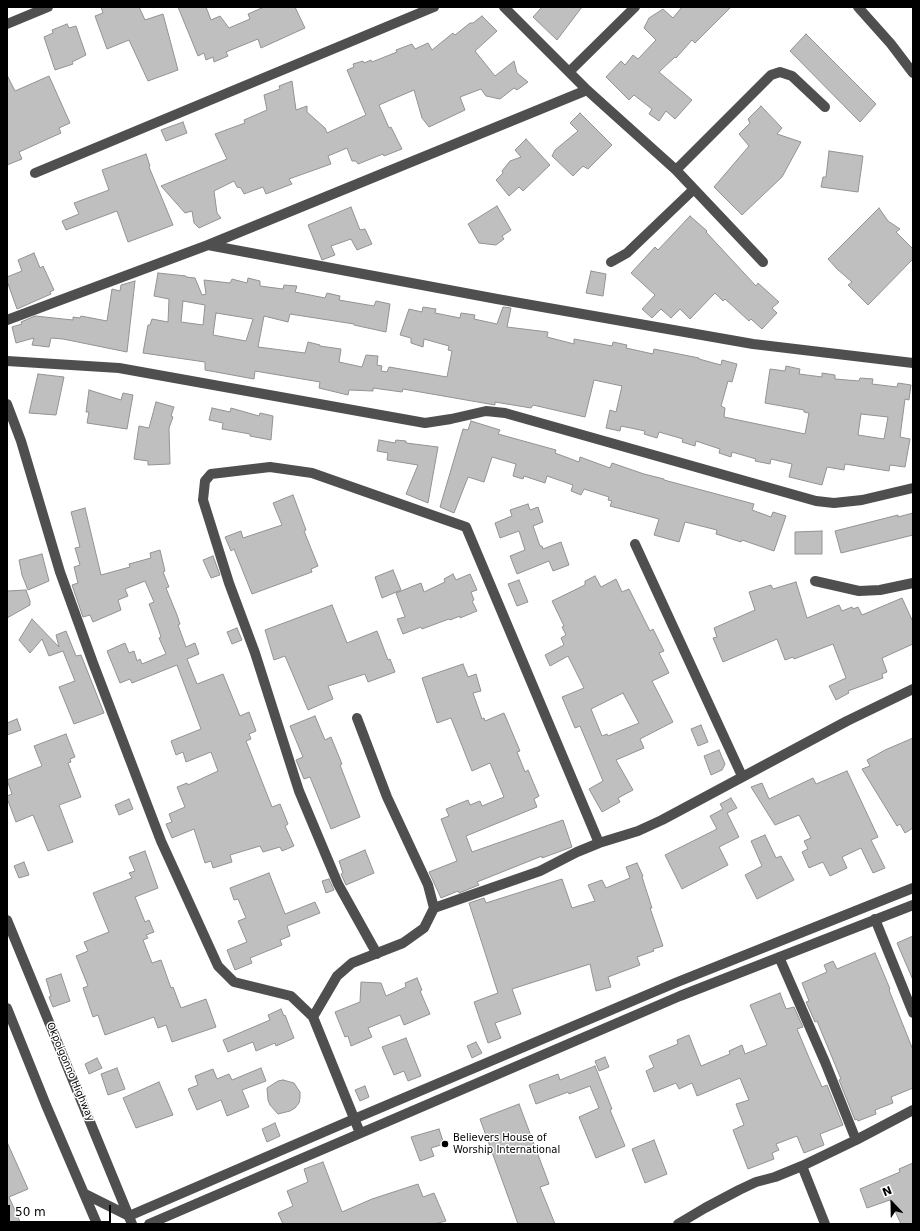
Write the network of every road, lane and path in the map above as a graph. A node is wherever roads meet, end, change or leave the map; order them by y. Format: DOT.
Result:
graph roads {
  1 [pos="48,7"];
  2 [pos="434,7"];
  3 [pos="504,7"];
  4 [pos="635,7"];
  5 [pos="858,7"];
  6 [pos="7,24"];
  7 [pos="569,72"];
  8 [pos="913,73"];
  9 [pos="587,90"];
  10 [pos="825,107"];
  11 [pos="676,170"];
  12 [pos="35,173"];
  13 [pos="694,189"];
  14 [pos="208,245"];
  15 [pos="611,262"];
  16 [pos="763,262"];
  17 [pos="7,320"];
  18 [pos="7,362"];
  19 [pos="913,363"];
  20 [pos="7,404"];
  21 [pos="913,488"];
  22 [pos="635,544"];
  23 [pos="815,581"];
  24 [pos="913,583"];
  25 [pos="913,689"];
  26 [pos="357,718"];
  27 [pos="742,776"];
  28 [pos="599,843"];
  29 [pos="913,888"];
  30 [pos="913,905"];
  31 [pos="434,908"];
  32 [pos="875,919"];
  33 [pos="7,920"];
  34 [pos="377,954"];
  35 [pos="779,957"];
  36 [pos="7,1008"];
  37 [pos="913,1013"];
  38 [pos="313,1017"];
  39 [pos="913,1110"];
  40 [pos="354,1118"];
  41 [pos="360,1133"];
  42 [pos="856,1140"];
  43 [pos="802,1166"];
  44 [pos="85,1194"];
  45 [pos="130,1220"];
  46 [pos="97,1224"];
  47 [pos="149,1224"];
  48 [pos="678,1224"];
  49 [pos="825,1224"];
  1 -- 6 [label="street"];
  2 -- 12 [label="street"];
  3 -- 7 [label="street"];
  4 -- 7 [label="street"];
  5 -- 8 [label="street"];
  7 -- 9 [label="street"];
  9 -- 11 [label="street"];
  9 -- 14 [label="street"];
  10 -- 11 [label="street"];
  11 -- 13 [label="street"];
  13 -- 15 [label="street"];
  13 -- 16 [label="street"];
  14 -- 17 [label="street"];
  14 -- 19 [label="street"];
  18 -- 21 [label="street"];
  20 -- 38 [label="street"];
  22 -- 27 [label="street"];
  23 -- 24 [label="street"];
  25 -- 27 [label="street"];
  26 -- 31 [label="street"];
  27 -- 28 [label="street"];
  28 -- 31 [label="street"];
  28 -- 34 [label="street"];
  29 -- 40 [label="street"];
  30 -- 32 [label="street"];
  31 -- 34 [label="street"];
  32 -- 35 [label="street"];
  32 -- 37 [label="street"];
  33 -- 45 [label="street, Okpoigonno Highway"];
  34 -- 38 [label="street"];
  35 -- 41 [label="street"];
  35 -- 42 [label="street"];
  36 -- 44 [label="street"];
  38 -- 40 [label="street"];
  39 -- 42 [label="street"];
  40 -- 41 [label="street"];
  40 -- 45 [label="street"];
  41 -- 47 [label="street"];
  42 -- 43 [label="street"];
  43 -- 48 [label="street"];
  43 -- 49 [label="street"];
  44 -- 45 [label="street"];
  44 -- 46 [label="street"];
}
